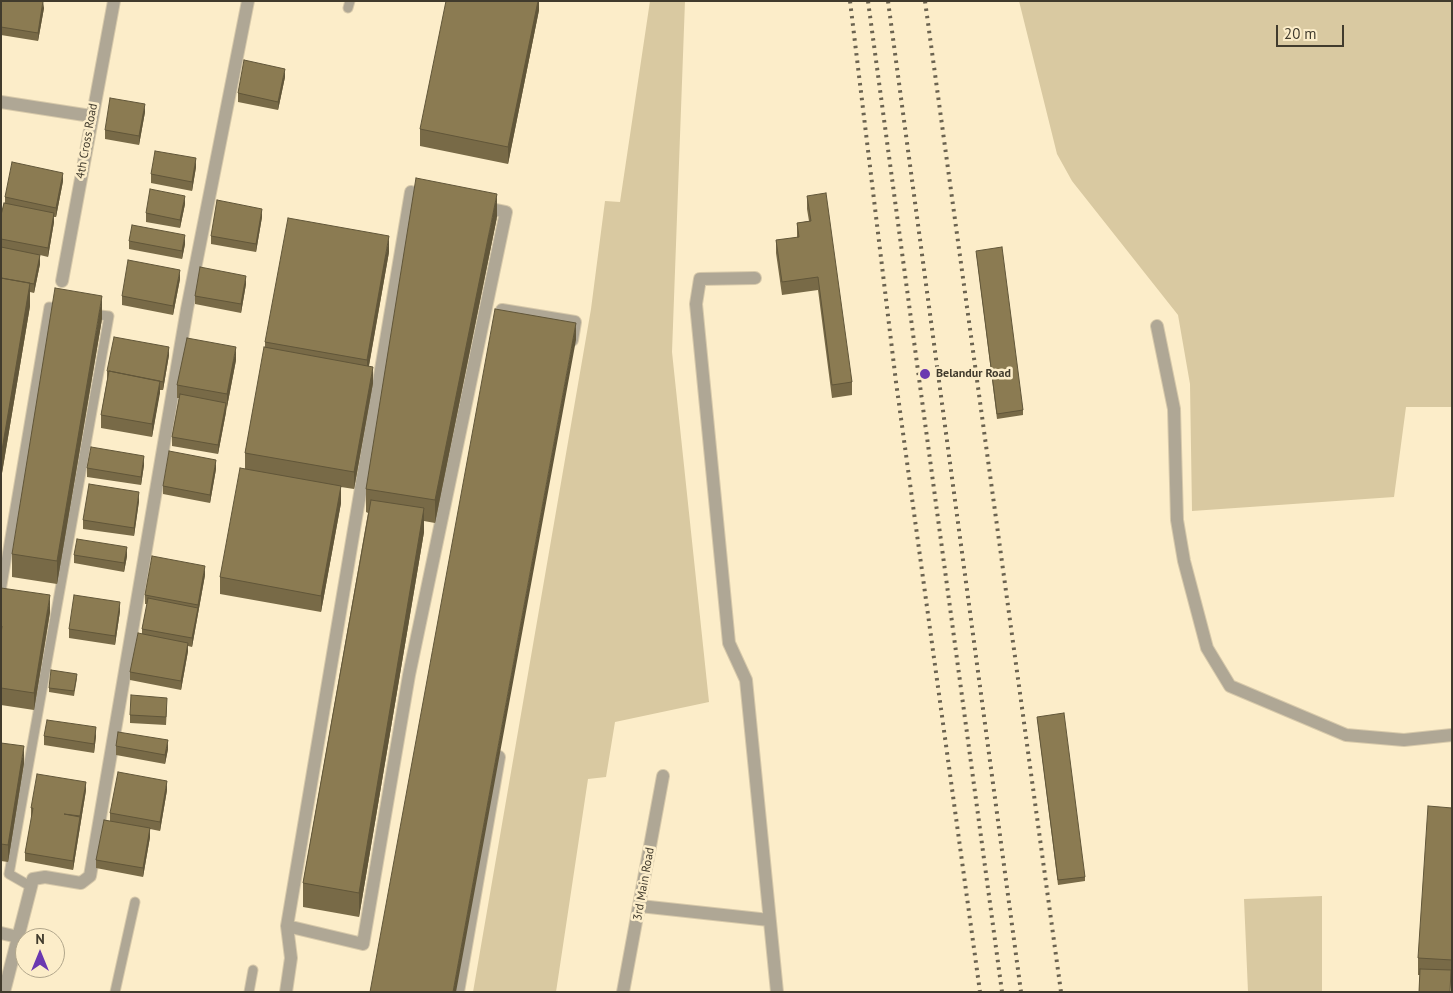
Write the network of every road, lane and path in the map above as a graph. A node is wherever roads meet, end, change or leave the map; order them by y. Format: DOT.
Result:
graph roads {
  1 [pos="114,1"];
  2 [pos="248,1"];
  3 [pos="1,102"];
  4 [pos="91,116"];
  5 [pos="439,198"];
  6 [pos="468,204"];
  7 [pos="755,278"];
  8 [pos="62,281"];
  9 [pos="1157,326"];
  10 [pos="497,339"];
  11 [pos="570,351"];
  12 [pos="1,591"];
  13 [pos="1452,735"];
  14 [pos="501,749"];
  15 [pos="663,776"];
  16 [pos="30,886"];
  17 [pos="135,902"];
  18 [pos="640,906"];
  19 [pos="769,920"];
  20 [pos="287,926"];
  21 [pos="20,928"];
  22 [pos="1,933"];
  23 [pos="15,936"];
  24 [pos="15,949"];
  25 [pos="253,970"];
  26 [pos="4,992"];
  27 [pos="115,992"];
  28 [pos="249,992"];
  29 [pos="286,992"];
  30 [pos="458,992"];
  31 [pos="623,992"];
  32 [pos="777,992"];
  1 -- 4 [label="street, 4th Cross Road"];
  2 -- 16 [label="street"];
  3 -- 4 [label="street"];
  4 -- 8 [label="street, 4th Cross Road"];
  5 -- 20 [label="street"];
  6 -- 20 [label="street"];
  7 -- 19 [label="street"];
  9 -- 13 [label="street"];
  10 -- 11 [label="street"];
  12 -- 16 [label="lane"];
  14 -- 30 [label="street"];
  15 -- 18 [label="street, 3rd Main Road"];
  16 -- 21 [label="street"];
  17 -- 27 [label="lane"];
  18 -- 19 [label="street"];
  18 -- 31 [label="street, 3rd Main Road"];
  19 -- 32 [label="street"];
  20 -- 29 [label="street"];
  22 -- 23 [label="street"];
  24 -- 26 [label="street"];
  25 -- 28 [label="lane"];
}
